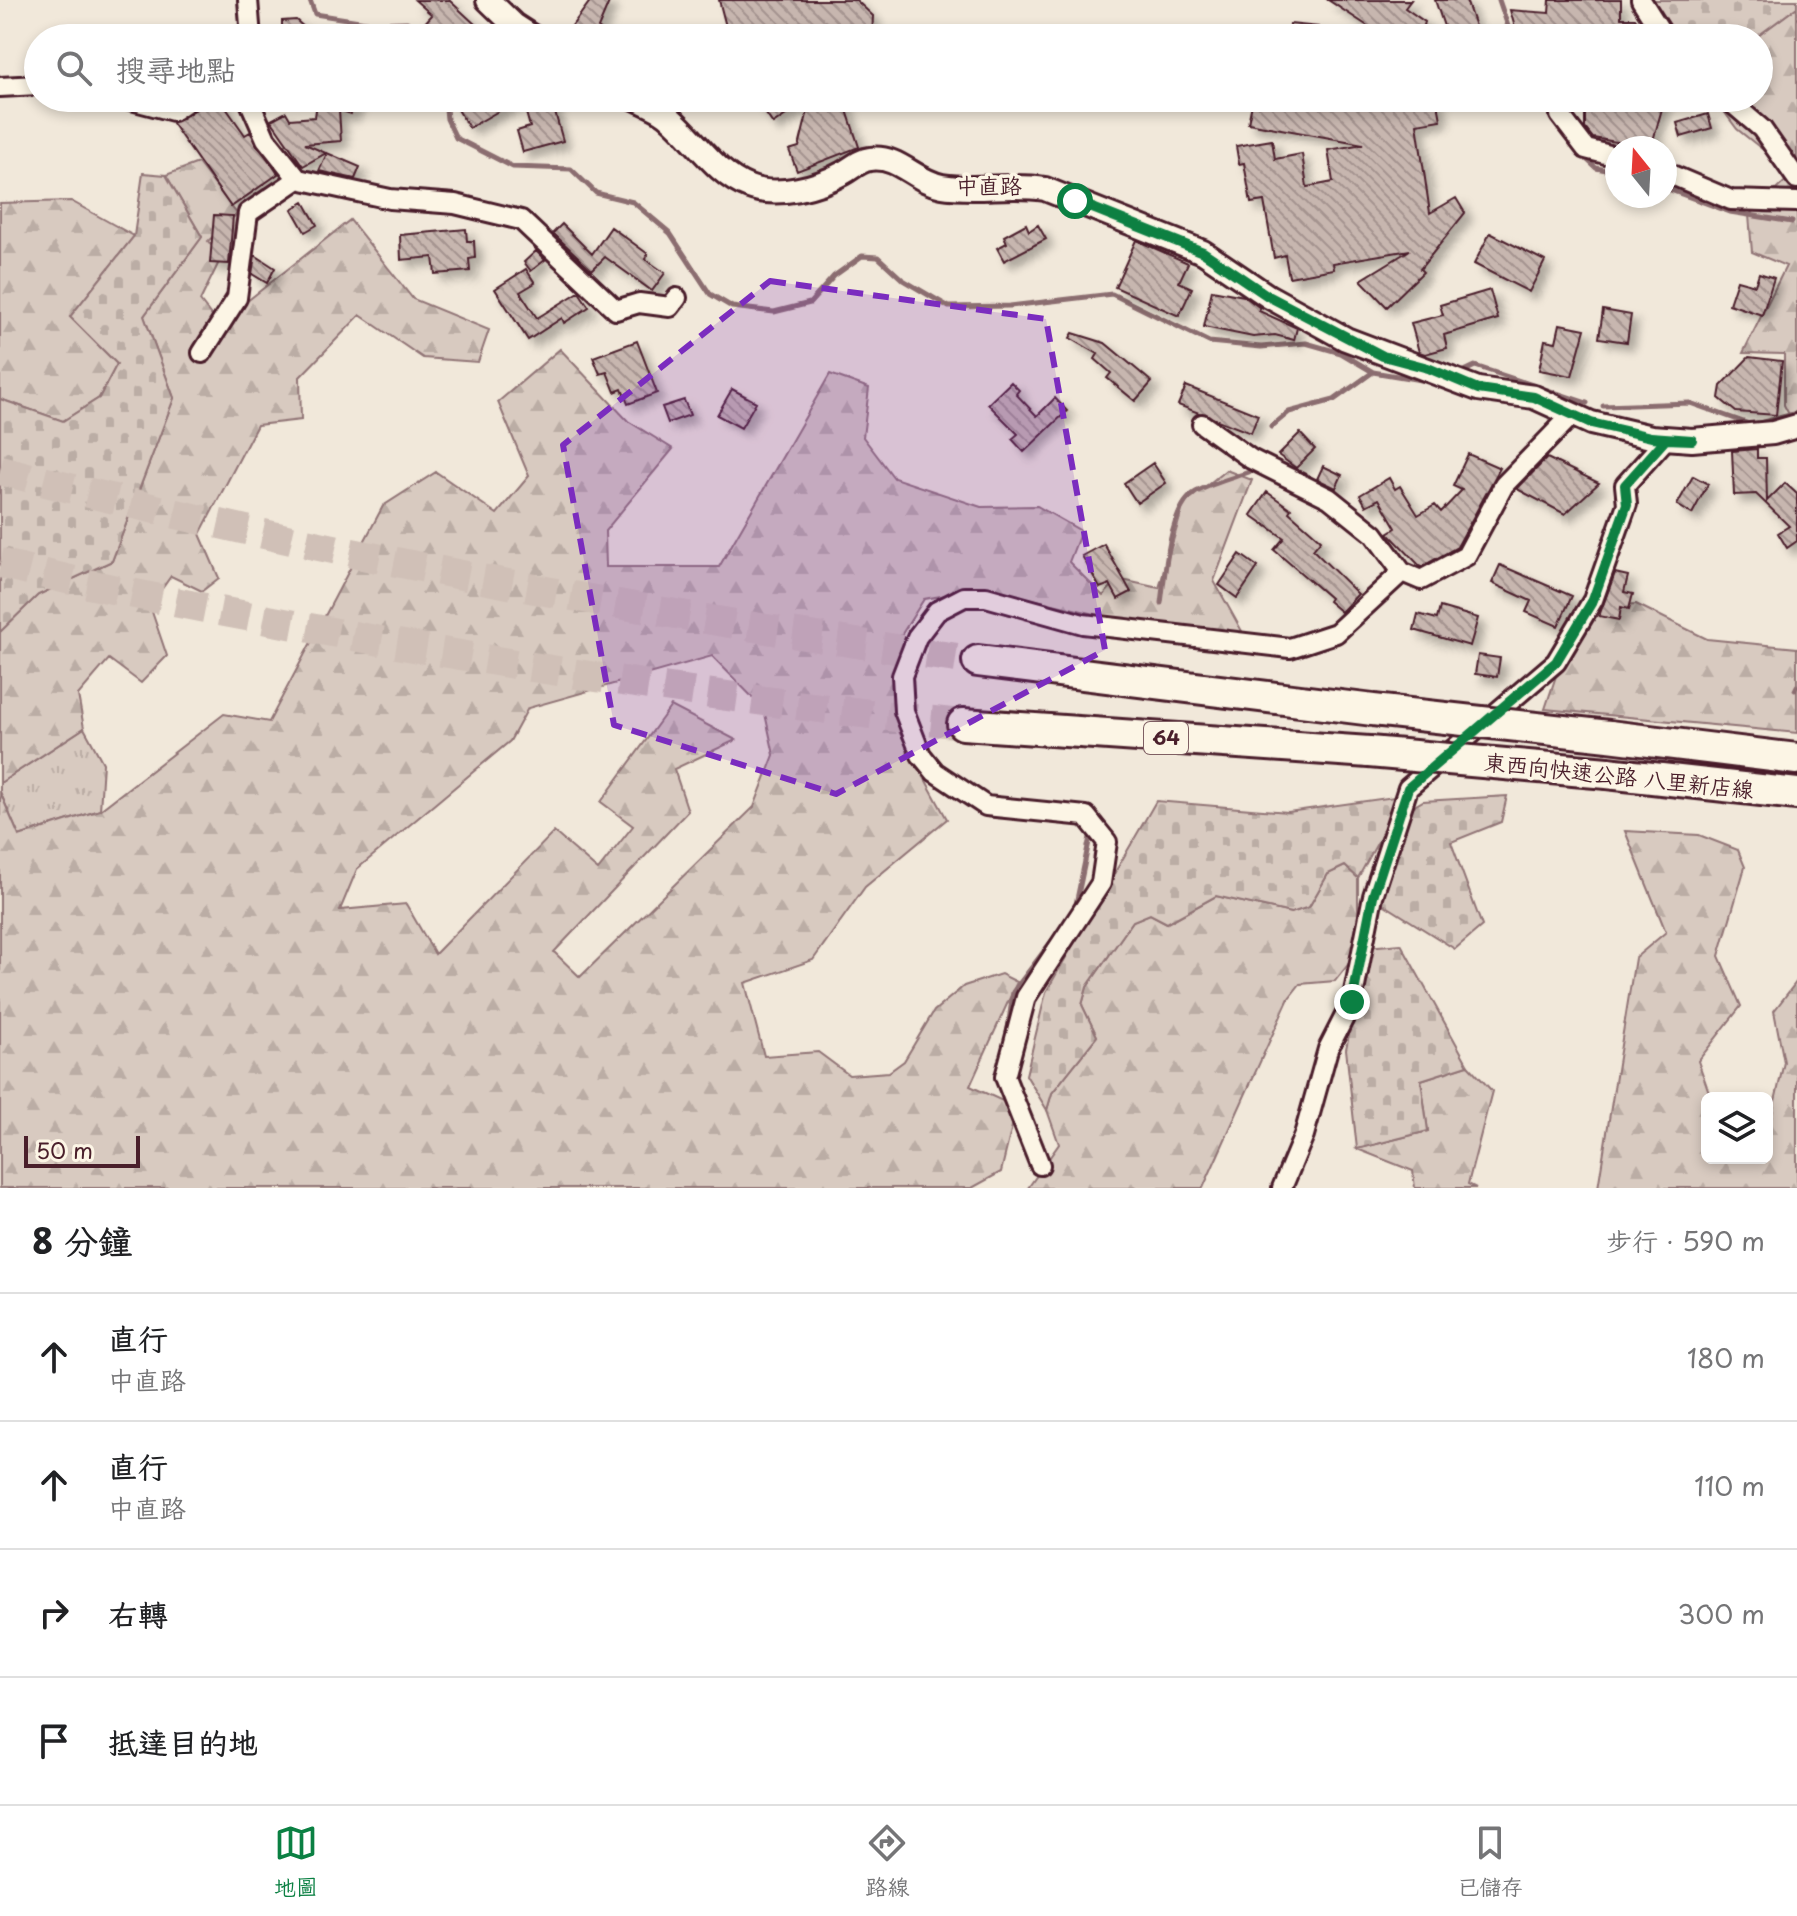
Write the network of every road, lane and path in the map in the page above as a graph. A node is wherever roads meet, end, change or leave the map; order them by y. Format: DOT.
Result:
graph roads {
  1 [pos="248,0"];
  2 [pos="488,0"];
  3 [pos="1641,0"];
  4 [pos="250,24"];
  5 [pos="513,24"];
  6 [pos="1656,24"];
  7 [pos="24,86"];
  8 [pos="0,87"];
  9 [pos="254,112"];
  10 [pos="662,112"];
  11 [pos="1742,112"];
  12 [pos="1560,115"];
  13 [pos="1605,154"];
  14 [pos="1677,177"];
  15 [pos="298,179"];
  16 [pos="1797,179"];
  17 [pos="1797,202"];
  18 [pos="677,298"];
  19 [pos="202,353"];
  20 [pos="1572,415"];
  21 [pos="1202,424"];
  22 [pos="1797,426"];
  23 [pos="1692,440"];
  24 [pos="1402,572"];
  25 [pos="978,661"];
  26 [pos="963,724"];
  27 [pos="1797,750"];
  28 [pos="1742,752"];
  29 [pos="1797,759"];
  30 [pos="1793,794"];
  31 [pos="1040,1165"];
  32 [pos="1282,1188"];
  1 -- 4 [label="street"];
  2 -- 5 [label="street"];
  3 -- 6 [label="street"];
  7 -- 8 [label="street"];
  9 -- 15 [label="street"];
  10 -- 20 [label="street, 中直路"];
  11 -- 16 [label="street"];
  12 -- 13 [label="street"];
  14 -- 17 [label="street"];
  15 -- 18 [label="street"];
  15 -- 19 [label="street"];
  20 -- 23 [label="street"];
  20 -- 24 [label="street"];
  21 -- 24 [label="street"];
  22 -- 23 [label="street"];
  23 -- 32 [label="street"];
  24 -- 31 [label="street"];
  25 -- 28 [label="highway, 東西向快速公路 八里新店線, bridge"];
  26 -- 30 [label="highway, 東西向快速公路 八里新店線 / 64, bridge"];
  27 -- 28 [label="highway"];
  28 -- 29 [label="highway, 東西向快速公路 八里新店線"];
}
